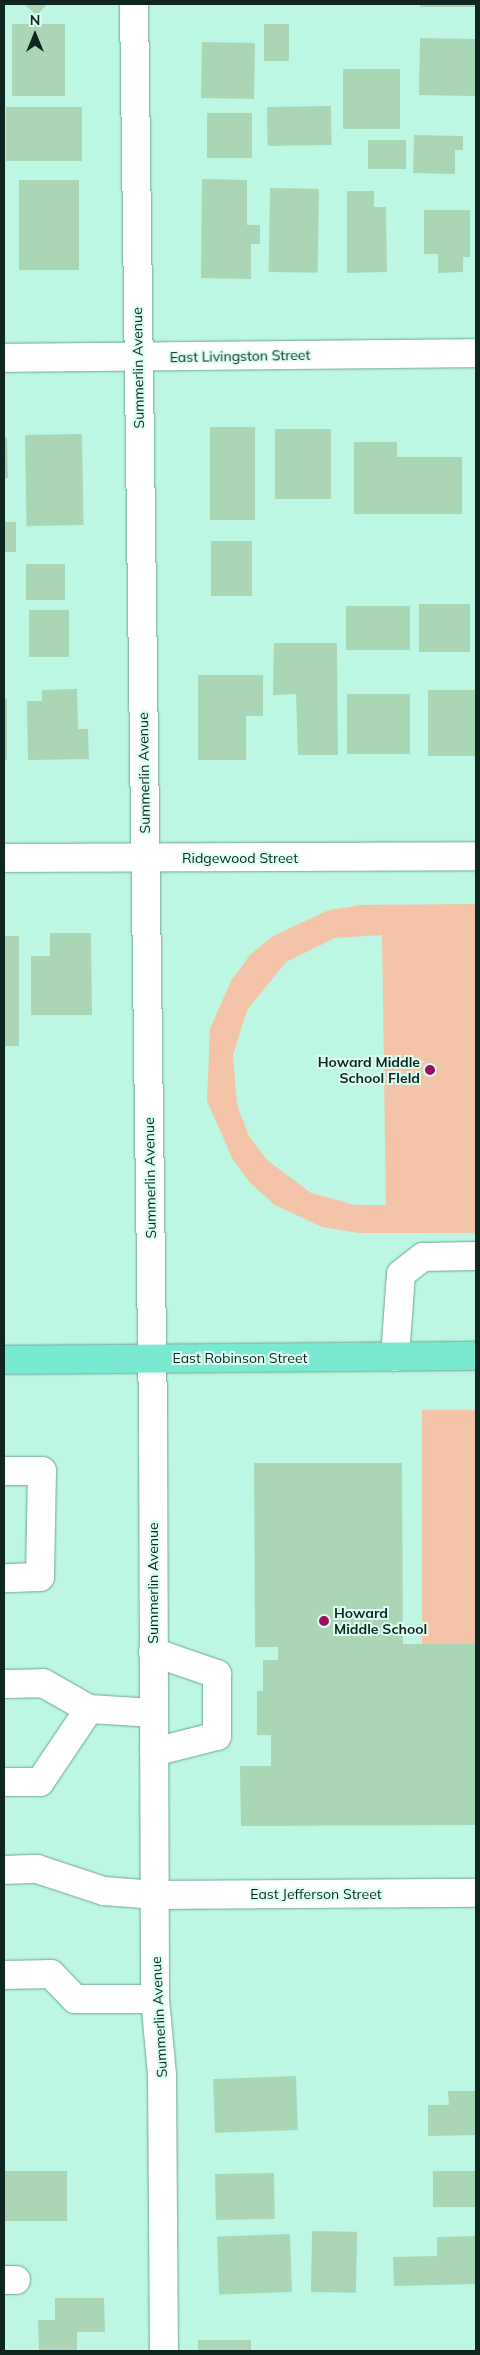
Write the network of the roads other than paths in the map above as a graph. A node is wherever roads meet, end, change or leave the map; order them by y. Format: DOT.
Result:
graph roads {
  1 [pos="134,4"];
  2 [pos="476,353"];
  3 [pos="138,357"];
  4 [pos="4,358"];
  5 [pos="476,856"];
  6 [pos="4,858"];
  7 [pos="146,858"];
  8 [pos="476,1256"];
  9 [pos="395,1356"];
  10 [pos="476,1356"];
  11 [pos="152,1358"];
  12 [pos="4,1360"];
  13 [pos="4,1471"];
  14 [pos="4,1578"];
  15 [pos="153,1652"];
  16 [pos="4,1684"];
  17 [pos="89,1709"];
  18 [pos="154,1713"];
  19 [pos="154,1752"];
  20 [pos="4,1782"];
  21 [pos="4,1870"];
  22 [pos="476,1893"];
  23 [pos="156,1895"];
  24 [pos="4,1974"];
  25 [pos="155,1999"];
  26 [pos="164,2351"];
  1 -- 3 [label="street, Summerlin Avenue"];
  2 -- 3 [label="street, East Livingston Street"];
  3 -- 4 [label="street, East Livingston Street"];
  3 -- 7 [label="street, Summerlin Avenue"];
  5 -- 7 [label="street, Ridgewood Street"];
  6 -- 7 [label="street, Ridgewood Street"];
  7 -- 11 [label="street, Summerlin Avenue"];
  8 -- 9 [label="street"];
  9 -- 10 [label="main road, East Robinson Street"];
  9 -- 11 [label="main road, East Robinson Street"];
  11 -- 12 [label="main road, East Robinson Street"];
  11 -- 15 [label="street, Summerlin Avenue"];
  13 -- 14 [label="street"];
  15 -- 18 [label="street, Summerlin Avenue"];
  15 -- 19 [label="street"];
  16 -- 17 [label="street"];
  17 -- 18 [label="street"];
  17 -- 20 [label="street"];
  18 -- 19 [label="street, Summerlin Avenue"];
  19 -- 23 [label="street, Summerlin Avenue"];
  21 -- 23 [label="street, East Jefferson Street"];
  22 -- 23 [label="street, East Jefferson Street"];
  23 -- 25 [label="street, Summerlin Avenue"];
  24 -- 25 [label="street"];
  25 -- 26 [label="street, Summerlin Avenue"];
}
